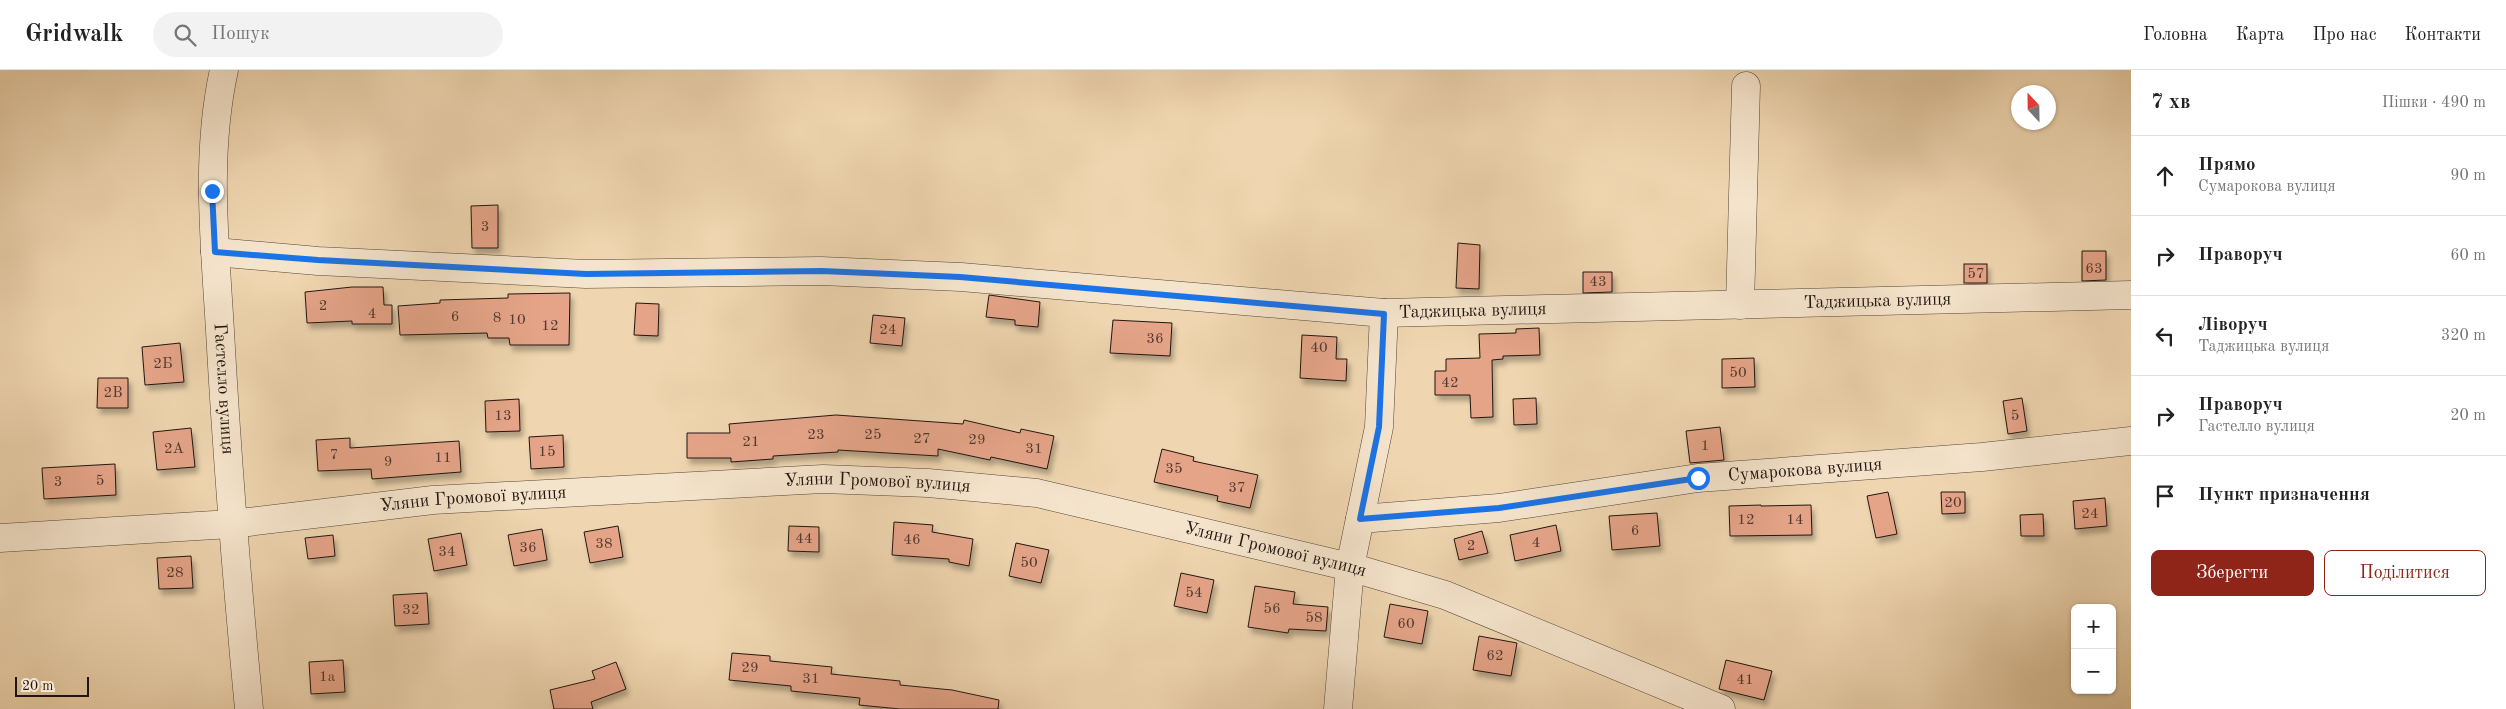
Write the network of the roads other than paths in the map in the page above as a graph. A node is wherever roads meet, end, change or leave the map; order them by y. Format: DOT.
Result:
graph roads {
  1 [pos="224,70"];
  2 [pos="1746,86"];
  3 [pos="215,252"];
  4 [pos="2131,295"];
  5 [pos="1740,305"];
  6 [pos="1384,314"];
  7 [pos="2131,441"];
  8 [pos="1360,519"];
  9 [pos="231,524"];
  10 [pos="0,538"];
  11 [pos="1350,567"];
  12 [pos="249,709"];
  13 [pos="1338,709"];
  14 [pos="1721,709"];
  1 -- 3 [label="street, Гастелло вулиця"];
  2 -- 5 [label="street"];
  3 -- 6 [label="street, Таджицька вулиця"];
  3 -- 9 [label="street, Гастелло вулиця"];
  4 -- 5 [label="street, Таджицька вулиця"];
  5 -- 6 [label="street, Таджицька вулиця"];
  6 -- 8 [label="street"];
  7 -- 8 [label="street, Сумарокова вулиця"];
  8 -- 11 [label="street"];
  9 -- 10 [label="street, Уляни Громової вулиця"];
  9 -- 11 [label="street, Уляни Громової вулиця"];
  9 -- 12 [label="street, Гастелло вулиця"];
  11 -- 13 [label="street"];
  11 -- 14 [label="street, Уляни Громової вулиця"];
}
